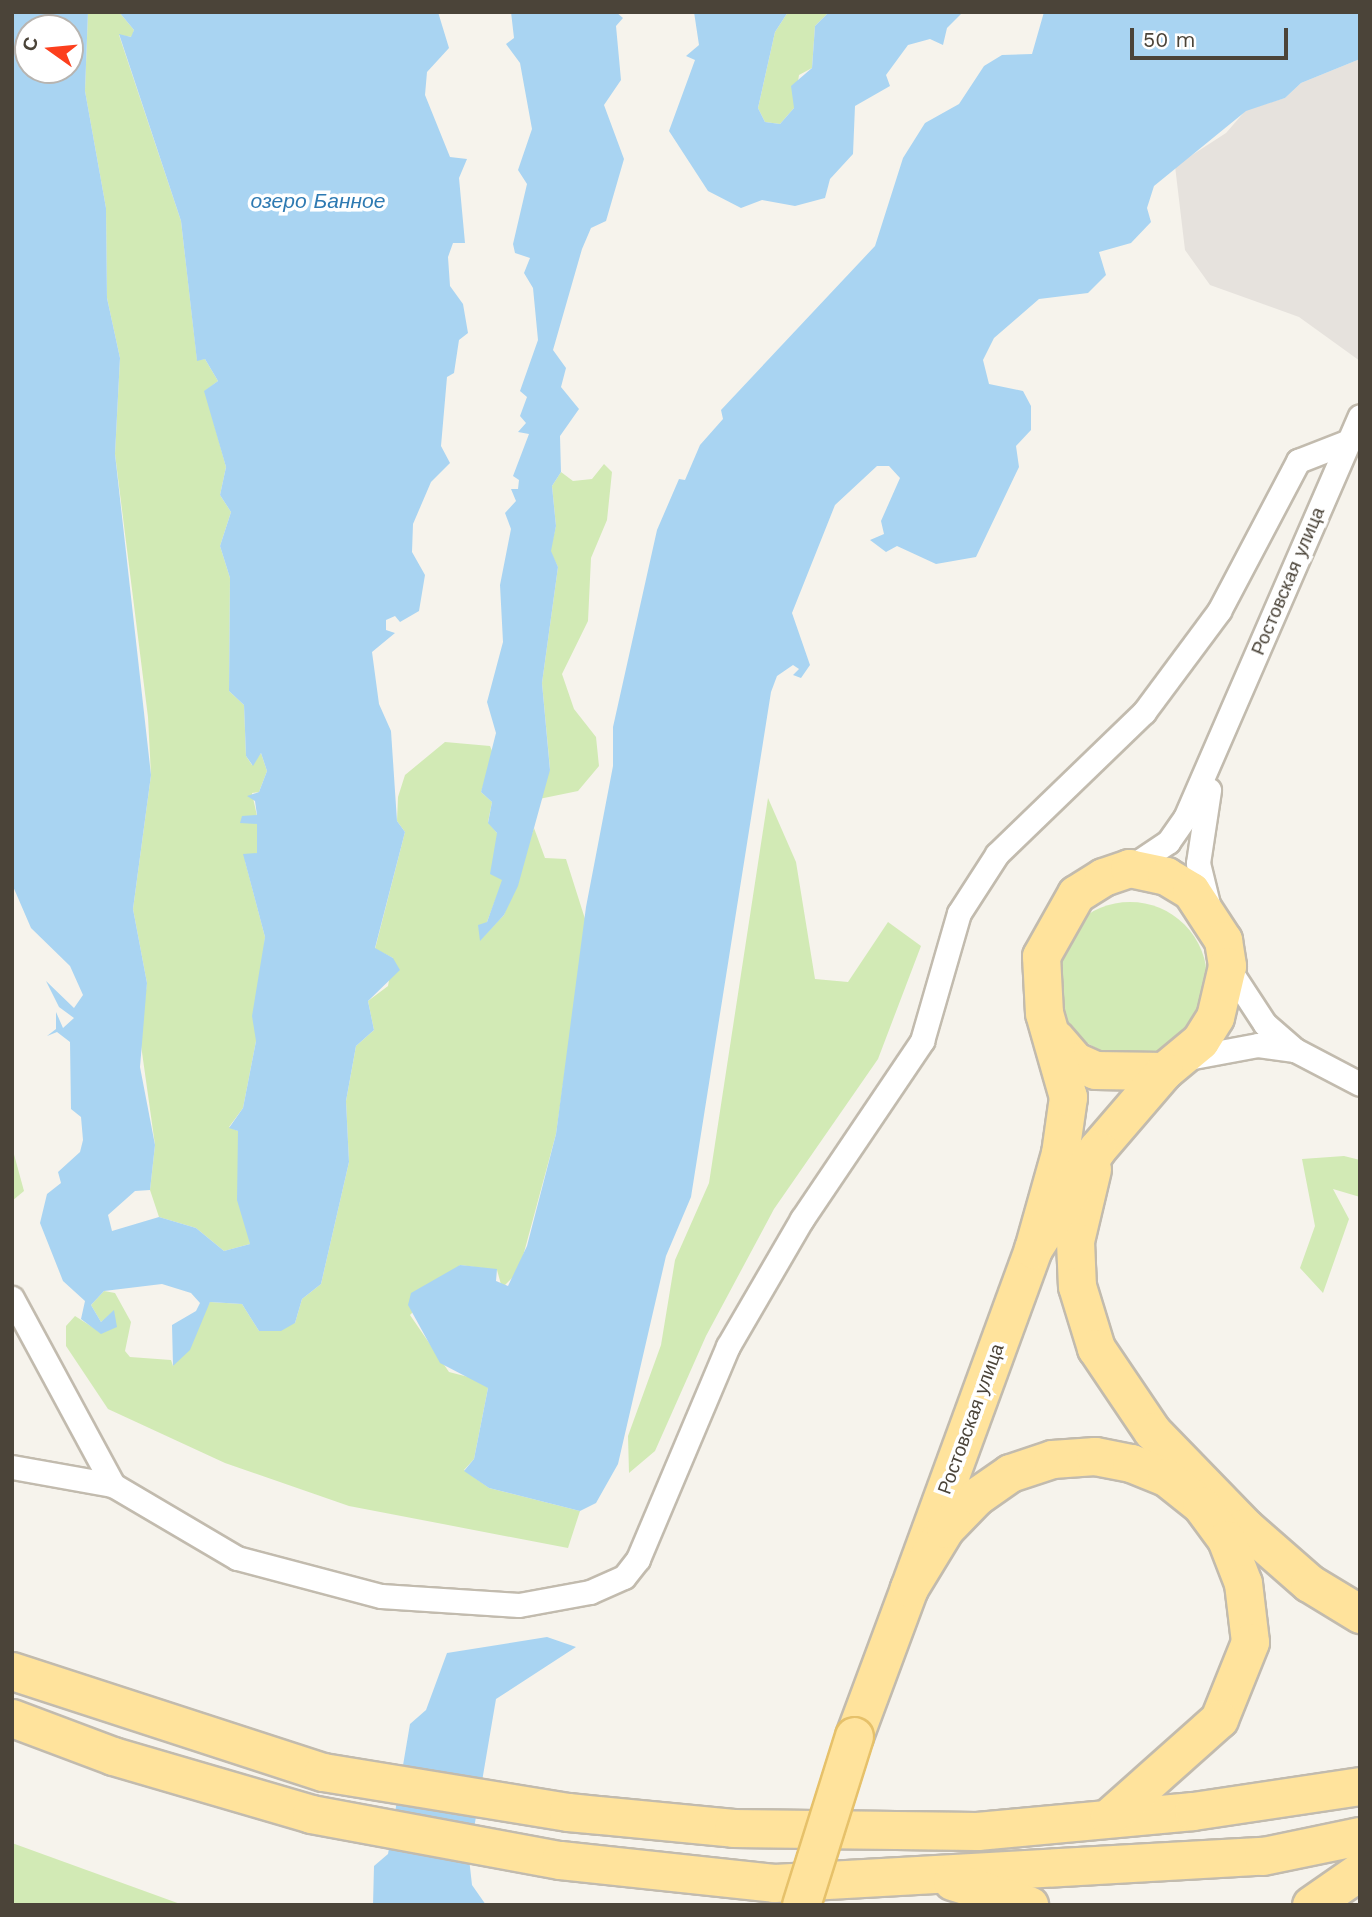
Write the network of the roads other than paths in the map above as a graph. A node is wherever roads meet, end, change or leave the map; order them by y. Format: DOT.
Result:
graph roads {
  1 [pos="1360,416"];
  2 [pos="1349,441"];
  3 [pos="1220,746"];
  4 [pos="1129,868"];
  5 [pos="1211,913"];
  6 [pos="1227,966"];
  7 [pos="1055,1038"];
  8 [pos="1295,1050"];
  9 [pos="1172,1065"];
  10 [pos="1360,1084"];
  11 [pos="1097,1149"];
  12 [pos="1033,1250"];
  13 [pos="12,1298"];
  14 [pos="12,1467"];
  15 [pos="113,1485"];
  16 [pos="909,1588"];
  17 [pos="1360,1614"];
  18 [pos="12,1671"];
  19 [pos="12,1718"];
  20 [pos="1360,1786"];
  21 [pos="1110,1817"];
  22 [pos="1360,1836"];
  23 [pos="907,1871"];
  24 [pos="1360,1871"];
  25 [pos="801,1905"];
  26 [pos="1028,1905"];
  27 [pos="1311,1905"];
  1 -- 2 [label="street, Ростовская улица"];
  2 -- 3 [label="street, Ростовская улица"];
  2 -- 15 [label="street"];
  3 -- 4 [label="street"];
  3 -- 5 [label="street"];
  4 -- 5 [label="main road"];
  4 -- 7 [label="main road"];
  5 -- 6 [label="main road"];
  6 -- 8 [label="street"];
  6 -- 9 [label="main road"];
  7 -- 9 [label="main road"];
  7 -- 12 [label="main road"];
  8 -- 9 [label="street"];
  8 -- 10 [label="street"];
  9 -- 11 [label="main road"];
  11 -- 12 [label="main road"];
  11 -- 17 [label="main road"];
  12 -- 16 [label="main road, Ростовская улица"];
  13 -- 15 [label="street"];
  14 -- 15 [label="street"];
  16 -- 21 [label="main road"];
  16 -- 25 [label="main road, bridge"];
  18 -- 21 [label="main road"];
  19 -- 23 [label="main road"];
  20 -- 21 [label="main road"];
  22 -- 23 [label="main road"];
  23 -- 26 [label="main road"];
  24 -- 27 [label="main road"];
}
